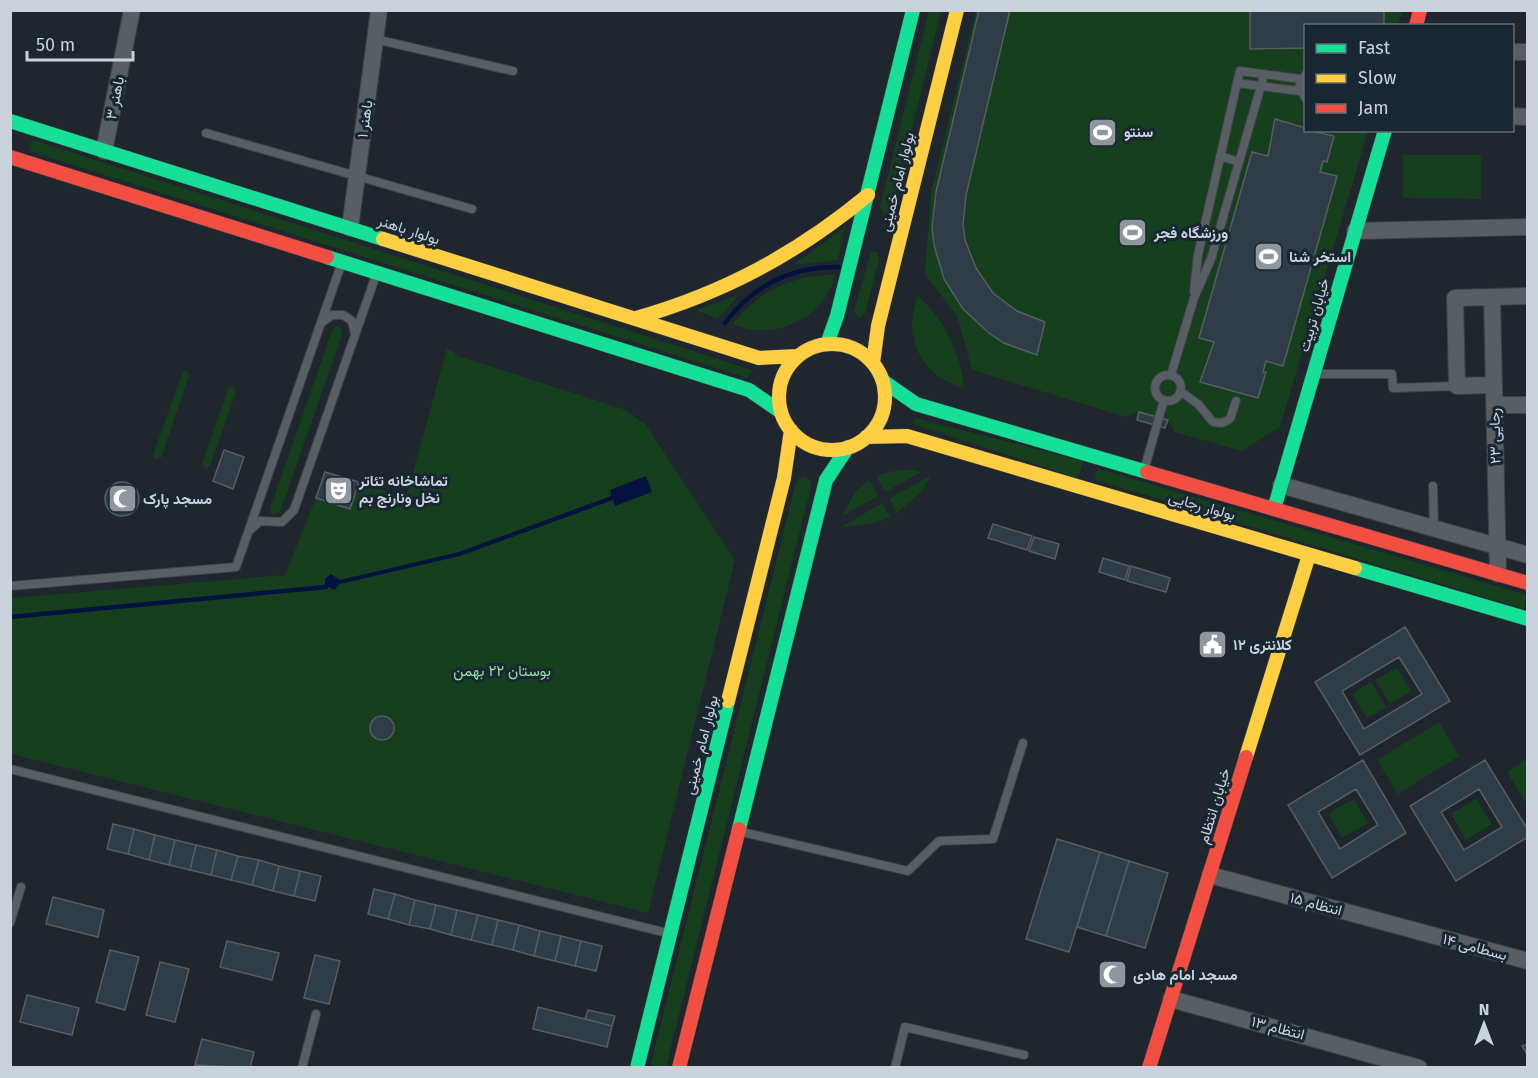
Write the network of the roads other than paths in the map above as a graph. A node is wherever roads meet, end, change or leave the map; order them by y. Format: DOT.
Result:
graph roads {
  1 [pos="132,10"];
  2 [pos="379,10"];
  3 [pos="913,10"];
  4 [pos="957,10"];
  5 [pos="375,39"];
  6 [pos="513,71"];
  7 [pos="1264,74"];
  8 [pos="1303,76"];
  9 [pos="1237,83"];
  10 [pos="1261,86"];
  11 [pos="1299,92"];
  12 [pos="1304,98"];
  13 [pos="14,122"];
  14 [pos="1384,132"];
  15 [pos="206,133"];
  16 [pos="12,140"];
  17 [pos="104,151"];
  18 [pos="1221,156"];
  19 [pos="10,157"];
  20 [pos="1239,162"];
  21 [pos="357,176"];
  22 [pos="868,195"];
  23 [pos="472,209"];
  24 [pos="1527,227"];
  25 [pos="350,228"];
  26 [pos="1355,231"];
  27 [pos="342,262"];
  28 [pos="377,273"];
  29 [pos="1527,296"];
  30 [pos="1492,297"];
  31 [pos="1194,298"];
  32 [pos="636,318"];
  33 [pos="320,326"];
  34 [pos="354,338"];
  35 [pos="827,344"];
  36 [pos="798,356"];
  37 [pos="873,363"];
  38 [pos="1314,374"];
  39 [pos="1171,375"];
  40 [pos="883,381"];
  41 [pos="1494,385"];
  42 [pos="1457,386"];
  43 [pos="1180,392"];
  44 [pos="1164,400"];
  45 [pos="1236,401"];
  46 [pos="1494,405"];
  47 [pos="1527,405"];
  48 [pos="781,412"];
  49 [pos="791,430"];
  50 [pos="866,437"];
  51 [pos="848,447"];
  52 [pos="1108,460"];
  53 [pos="1144,470"];
  54 [pos="798,478"];
  55 [pos="1281,485"];
  56 [pos="824,486"];
  57 [pos="1433,486"];
  58 [pos="1098,492"];
  59 [pos="260,498"];
  60 [pos="1274,509"];
  61 [pos="271,521"];
  62 [pos="1434,528"];
  63 [pos="248,533"];
  64 [pos="1497,546"];
  65 [pos="1309,555"];
  66 [pos="1527,555"];
  67 [pos="1498,574"];
  68 [pos="1527,583"];
  69 [pos="10,586"];
  70 [pos="1527,619"];
  71 [pos="1023,743"];
  72 [pos="10,769"];
  73 [pos="738,831"];
  74 [pos="1210,875"];
  75 [pos="21,887"];
  76 [pos="10,922"];
  77 [pos="670,933"];
  78 [pos="1422,933"];
  79 [pos="1527,961"];
  80 [pos="1171,999"];
  81 [pos="316,1014"];
  82 [pos="1024,1055"];
  83 [pos="302,1068"];
  84 [pos="637,1068"];
  85 [pos="679,1068"];
  86 [pos="895,1068"];
  87 [pos="1149,1068"];
  88 [pos="1419,1068"];
  1 -- 17 [label="street, باهنر ۳"];
  2 -- 5 [label="street, باهنر ۱"];
  3 -- 22 [label="main road, بولوار امام خمینی"];
  4 -- 37 [label="main road, بولوار امام خمینی"];
  5 -- 6 [label="lane"];
  5 -- 21 [label="street, باهنر ۱"];
  7 -- 8 [label="lane"];
  7 -- 9 [label="lane"];
  7 -- 10 [label="lane"];
  8 -- 11 [label="lane"];
  9 -- 10 [label="lane"];
  9 -- 18 [label="lane"];
  10 -- 11 [label="lane"];
  10 -- 20 [label="lane"];
  11 -- 12 [label="lane"];
  13 -- 16 [label="main road"];
  13 -- 17 [label="main road, بولوار باهنر"];
  14 -- 26 [label="main road, خیابان تربیت"];
  15 -- 21 [label="lane"];
  17 -- 25 [label="main road, بولوار باهنر"];
  18 -- 20 [label="lane"];
  18 -- 31 [label="lane"];
  19 -- 27 [label="main road"];
  20 -- 31 [label="lane"];
  21 -- 23 [label="lane"];
  21 -- 25 [label="street, باهنر ۱"];
  22 -- 32 [label="main road"];
  22 -- 35 [label="main road, بولوار امام خمینی"];
  24 -- 26 [label="street"];
  25 -- 32 [label="main road, بولوار باهنر"];
  26 -- 38 [label="main road, خیابان تربیت"];
  27 -- 28 [label="main road"];
  27 -- 33 [label="lane"];
  28 -- 34 [label="lane"];
  28 -- 48 [label="main road"];
  29 -- 30 [label="street"];
  30 -- 41 [label="street, رجایی ۲۳"];
  30 -- 42 [label="street"];
  31 -- 39 [label="lane"];
  32 -- 36 [label="main road, بولوار باهنر"];
  33 -- 34 [label="lane"];
  33 -- 59 [label="lane"];
  34 -- 61 [label="lane"];
  35 -- 36 [label="main road"];
  35 -- 37 [label="main road"];
  36 -- 48 [label="main road"];
  37 -- 40 [label="main road"];
  38 -- 42 [label="lane"];
  38 -- 55 [label="main road, خیابان تربیت"];
  39 -- 43 [label="lane"];
  39 -- 44 [label="lane"];
  40 -- 50 [label="main road"];
  40 -- 52 [label="main road, بولوار رجایی"];
  41 -- 42 [label="street"];
  41 -- 46 [label="street, رجایی ۲۳"];
  43 -- 44 [label="lane"];
  43 -- 45 [label="lane"];
  44 -- 53 [label="lane"];
  46 -- 47 [label="street"];
  46 -- 64 [label="street, رجایی ۲۳"];
  48 -- 49 [label="main road"];
  49 -- 51 [label="main road"];
  49 -- 54 [label="main road, بولوار امام خمینی"];
  50 -- 51 [label="main road"];
  50 -- 58 [label="main road, بولوار رجایی"];
  51 -- 56 [label="main road"];
  52 -- 53 [label="main road, بولوار رجایی"];
  52 -- 58 [label="main road"];
  53 -- 60 [label="main road, بولوار رجایی"];
  54 -- 56 [label="main road"];
  54 -- 77 [label="main road, بولوار امام خمینی"];
  55 -- 60 [label="main road, خیابان تربیت"];
  55 -- 62 [label="street"];
  56 -- 73 [label="main road"];
  57 -- 62 [label="lane"];
  58 -- 65 [label="main road, بولوار رجایی"];
  59 -- 61 [label="lane"];
  59 -- 63 [label="lane"];
  60 -- 67 [label="main road, بولوار رجایی"];
  61 -- 63 [label="lane"];
  62 -- 64 [label="street"];
  63 -- 69 [label="lane"];
  64 -- 66 [label="street"];
  64 -- 67 [label="street, رجایی ۲۳"];
  65 -- 70 [label="main road, بولوار رجایی"];
  65 -- 74 [label="main road, خیابان انتظام"];
  67 -- 68 [label="main road, بولوار رجایی"];
  71 -- 73 [label="lane"];
  72 -- 77 [label="lane"];
  73 -- 85 [label="main road"];
  74 -- 78 [label="street, انتظام ۱۵"];
  74 -- 80 [label="main road, خیابان انتظام"];
  75 -- 76 [label="lane"];
  77 -- 84 [label="main road, بولوار امام خمینی"];
  78 -- 79 [label="street, بسطامی ۱۴"];
  80 -- 87 [label="main road, خیابان انتظام"];
  80 -- 88 [label="street, انتظام ۱۳"];
  81 -- 83 [label="lane"];
  82 -- 86 [label="lane"];
}
